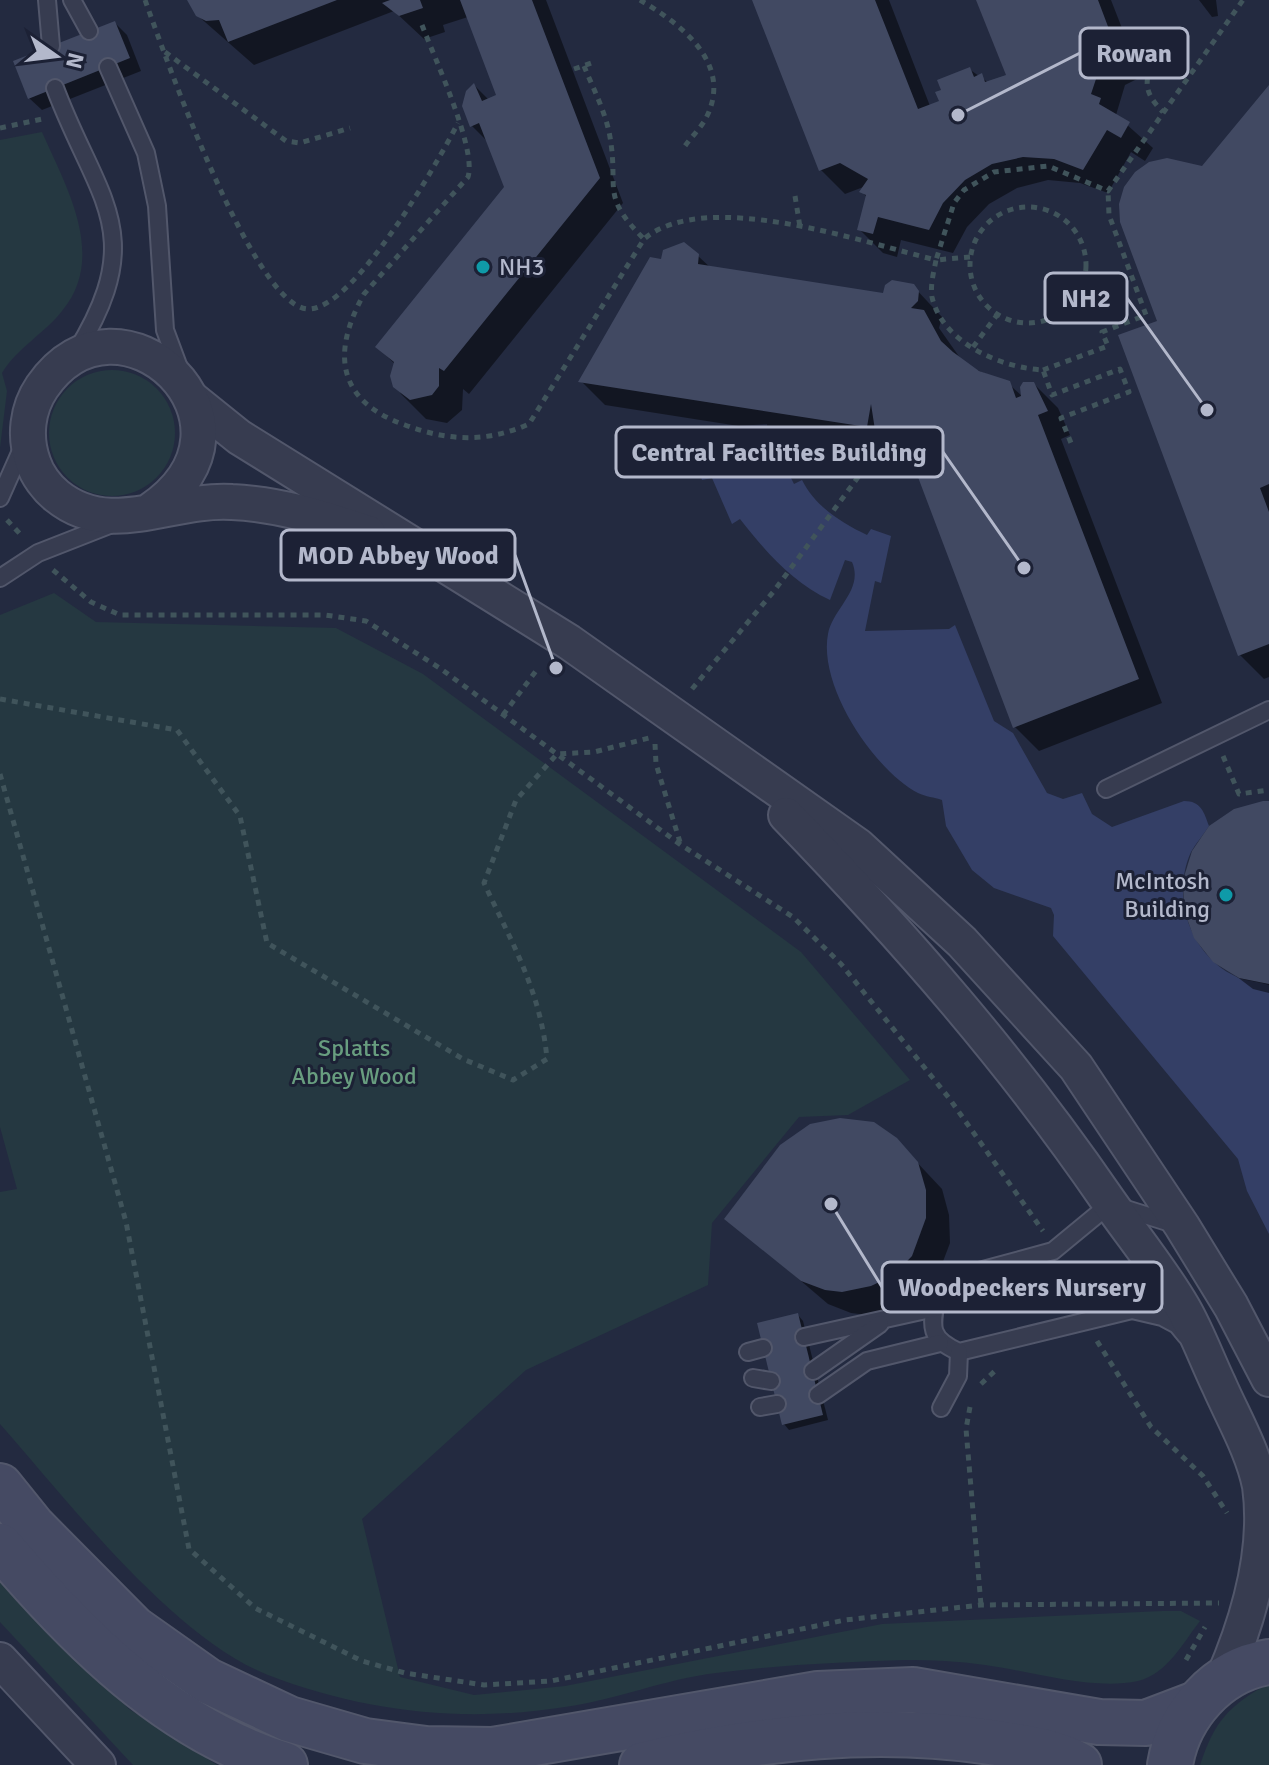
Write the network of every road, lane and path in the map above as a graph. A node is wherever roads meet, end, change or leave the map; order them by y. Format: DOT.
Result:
graph roads {
  1 [pos="47,0"];
  2 [pos="72,0"];
  3 [pos="145,0"];
  4 [pos="640,0"];
  5 [pos="1243,0"];
  6 [pos="422,25"];
  7 [pos="89,31"];
  8 [pos="51,46"];
  9 [pos="164,51"];
  10 [pos="1157,56"];
  11 [pos="594,62"];
  12 [pos="584,66"];
  13 [pos="108,67"];
  14 [pos="574,69"];
  15 [pos="55,88"];
  16 [pos="1163,112"];
  17 [pos="44,118"];
  18 [pos="458,122"];
  19 [pos="0,128"];
  20 [pos="350,128"];
  21 [pos="685,146"];
  22 [pos="1108,191"];
  23 [pos="795,196"];
  24 [pos="800,227"];
  25 [pos="644,239"];
  26 [pos="970,257"];
  27 [pos="936,260"];
  28 [pos="997,315"];
  29 [pos="973,347"];
  30 [pos="73,356"];
  31 [pos="1043,370"];
  32 [pos="190,394"];
  33 [pos="27,435"];
  34 [pos="884,442"];
  35 [pos="1071,443"];
  36 [pos="0,498"];
  37 [pos="0,510"];
  38 [pos="140,513"];
  39 [pos="420,551"];
  40 [pos="38,553"];
  41 [pos="0,578"];
  42 [pos="536,671"];
  43 [pos="0,699"];
  44 [pos="1269,710"];
  45 [pos="672,713"];
  46 [pos="503,715"];
  47 [pos="1215,736"];
  48 [pos="557,754"];
  49 [pos="730,757"];
  50 [pos="0,774"];
  51 [pos="1106,789"];
  52 [pos="1269,790"];
  53 [pos="681,845"];
  54 [pos="1110,1204"];
  55 [pos="1182,1226"];
  56 [pos="1053,1251"];
  57 [pos="935,1308"];
  58 [pos="887,1319"];
  59 [pos="1089,1320"];
  60 [pos="804,1337"];
  61 [pos="1097,1342"];
  62 [pos="940,1343"];
  63 [pos="1084,1346"];
  64 [pos="959,1352"];
  65 [pos="1203,1352"];
  66 [pos="1002,1365"];
  67 [pos="813,1371"];
  68 [pos="753,1378"];
  69 [pos="1269,1379"];
  70 [pos="771,1381"];
  71 [pos="977,1391"];
  72 [pos="818,1395"];
  73 [pos="971,1401"];
  74 [pos="941,1408"];
  75 [pos="0,1486"];
  76 [pos="1230,1525"];
  77 [pos="0,1546"];
  78 [pos="1226,1590"];
  79 [pos="1220,1603"];
  80 [pos="981,1605"];
  81 [pos="0,1660"];
  82 [pos="1269,1662"];
  83 [pos="1199,1684"];
  84 [pos="98,1765"];
  85 [pos="285,1765"];
  86 [pos="642,1765"];
  87 [pos="1079,1765"];
  88 [pos="1170,1765"];
  1 -- 8 [label="lane"];
  2 -- 7 [label="lane"];
  3 -- 9 [label="path"];
  4 -- 21 [label="path"];
  5 -- 16 [label="path"];
  6 -- 18 [label="path"];
  9 -- 18 [label="path"];
  9 -- 20 [label="path"];
  10 -- 16 [label="path"];
  11 -- 12 [label="path"];
  12 -- 14 [label="path"];
  12 -- 25 [label="path"];
  13 -- 32 [label="lane"];
  15 -- 30 [label="lane"];
  16 -- 22 [label="path"];
  17 -- 19 [label="path"];
  18 -- 25 [label="path"];
  22 -- 27 [label="path"];
  22 -- 31 [label="path"];
  23 -- 24 [label="path"];
  24 -- 25 [label="path"];
  24 -- 27 [label="path"];
  26 -- 27 [label="path"];
  26 -- 28 [label="path"];
  26 -- 28 [label="path"];
  27 -- 29 [label="path"];
  28 -- 29 [label="path"];
  29 -- 31 [label="path"];
  30 -- 32 [label="street"];
  30 -- 33 [label="street"];
  31 -- 35 [label="path"];
  32 -- 38 [label="street"];
  32 -- 39 [label="street"];
  33 -- 36 [label="lane"];
  33 -- 38 [label="street"];
  34 -- 45 [label="path"];
  37 -- 40 [label="path"];
  38 -- 39 [label="street"];
  38 -- 40 [label="lane"];
  39 -- 45 [label="street"];
  40 -- 41 [label="lane"];
  40 -- 46 [label="path"];
  42 -- 46 [label="path"];
  43 -- 48 [label="path"];
  44 -- 47 [label="lane"];
  45 -- 49 [label="street"];
  46 -- 48 [label="path"];
  47 -- 51 [label="lane"];
  47 -- 52 [label="path"];
  48 -- 53 [label="path"];
  48 -- 53 [label="path"];
  49 -- 54 [label="street"];
  49 -- 55 [label="street"];
  50 -- 80 [label="path"];
  53 -- 56 [label="path"];
  54 -- 55 [label="lane"];
  54 -- 56 [label="lane"];
  54 -- 65 [label="street"];
  55 -- 69 [label="street"];
  56 -- 57 [label="lane"];
  56 -- 59 [label="path"];
  57 -- 58 [label="lane"];
  57 -- 62 [label="lane"];
  58 -- 60 [label="lane"];
  58 -- 67 [label="lane"];
  59 -- 61 [label="path"];
  59 -- 64 [label="lane"];
  59 -- 65 [label="lane"];
  61 -- 63 [label="path"];
  61 -- 76 [label="path"];
  62 -- 64 [label="lane"];
  62 -- 72 [label="lane"];
  64 -- 74 [label="lane"];
  65 -- 83 [label="street"];
  66 -- 71 [label="path"];
  68 -- 70 [label="lane"];
  73 -- 80 [label="path"];
  75 -- 83 [label="street"];
  77 -- 85 [label="street"];
  78 -- 79 [label="path"];
  79 -- 80 [label="path"];
  79 -- 83 [label="path"];
  81 -- 84 [label="street"];
  82 -- 83 [label="street"];
  83 -- 88 [label="street"];
  86 -- 87 [label="street"];
}
